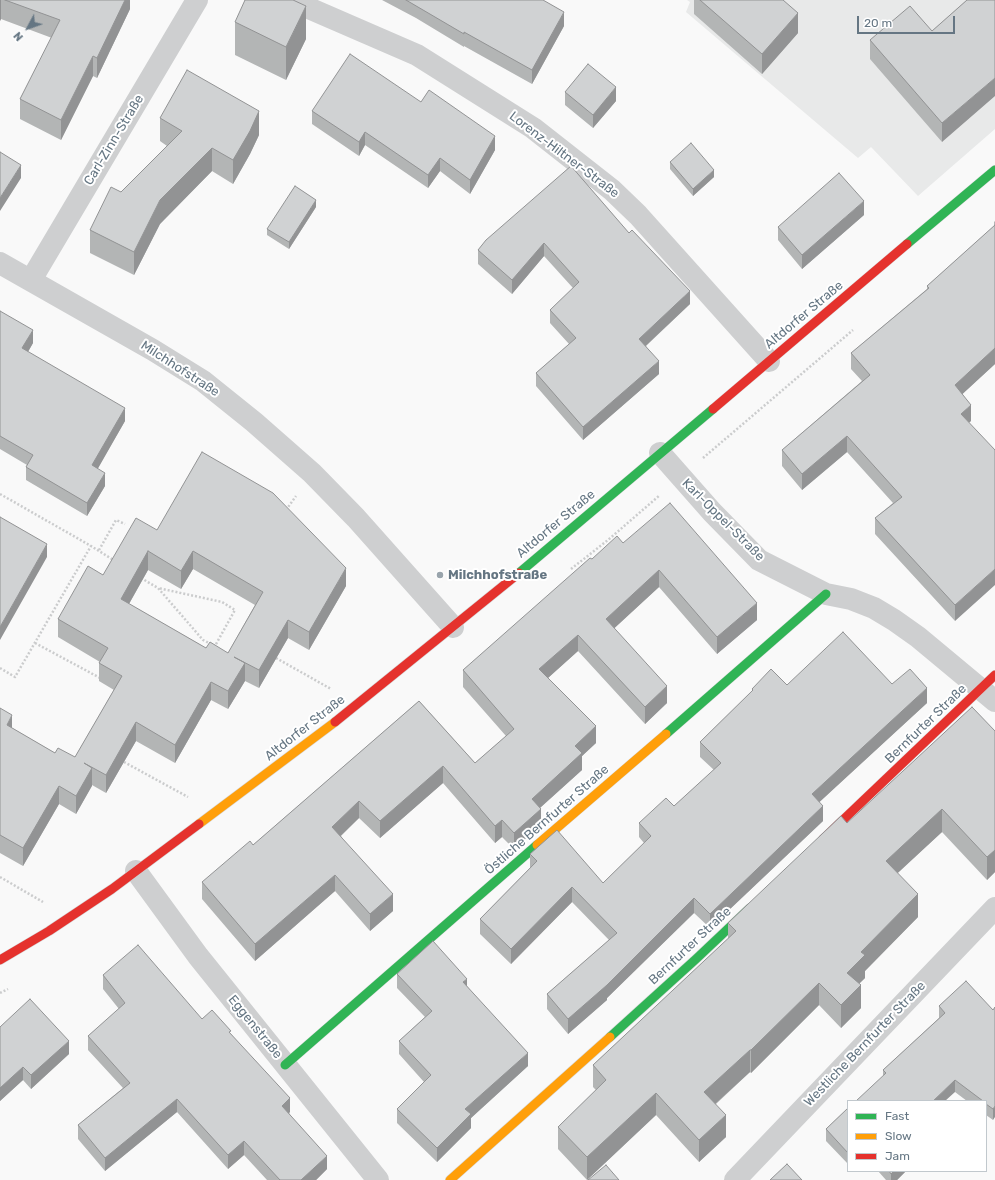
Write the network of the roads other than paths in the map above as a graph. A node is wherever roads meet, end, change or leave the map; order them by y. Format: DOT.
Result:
graph roads {
  1 [pos="197,0"];
  2 [pos="290,0"];
  3 [pos="995,170"];
  4 [pos="0,263"];
  5 [pos="31,280"];
  6 [pos="770,361"];
  7 [pos="660,454"];
  8 [pos="826,594"];
  9 [pos="453,627"];
  10 [pos="990,688"];
  11 [pos="816,846"];
  12 [pos="136,871"];
  13 [pos="759,900"];
  14 [pos="995,908"];
  15 [pos="0,960"];
  16 [pos="285,1065"];
  17 [pos="378,1180"];
  18 [pos="450,1180"];
  19 [pos="735,1180"];
  1 -- 5 [label="street, Carl-Zinn-Straße"];
  2 -- 6 [label="street, Lorenz-Hiltner-Straße"];
  3 -- 6 [label="street, Altdorfer Straße"];
  4 -- 5 [label="street, Milchhofstraße"];
  5 -- 9 [label="street, Milchhofstraße"];
  6 -- 7 [label="street, Altdorfer Straße"];
  7 -- 8 [label="street, Karl-Oppel-Straße"];
  7 -- 9 [label="street, Altdorfer Straße"];
  8 -- 10 [label="street, Karl-Oppel-Straße"];
  8 -- 16 [label="street, Östliche Bernfurter Straße"];
  9 -- 12 [label="street, Altdorfer Straße"];
  10 -- 11 [label="street, Bernfurter Straße"];
  12 -- 15 [label="street, Altdorfer Straße"];
  12 -- 16 [label="street, Eggenstraße"];
  13 -- 18 [label="street, Bernfurter Straße"];
  14 -- 19 [label="street, Westliche Bernfurter Straße"];
  16 -- 17 [label="street, Eggenstraße"];
}
